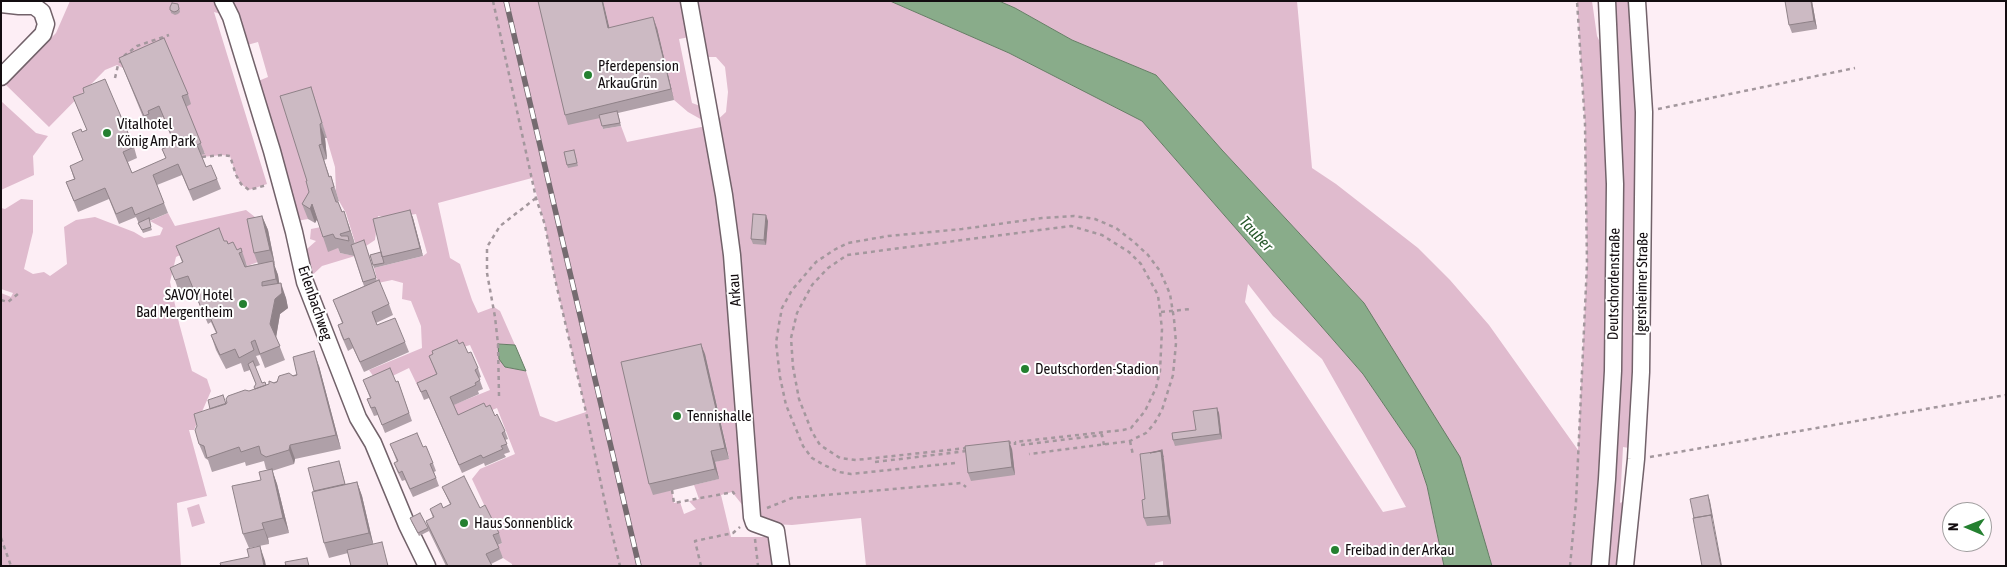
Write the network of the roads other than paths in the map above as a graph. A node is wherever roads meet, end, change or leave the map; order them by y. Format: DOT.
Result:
graph roads {
  1 [pos="223,1"];
  2 [pos="690,1"];
  3 [pos="1607,1"];
  4 [pos="1636,1"];
  5 [pos="1,4"];
  6 [pos="1,77"];
  7 [pos="428,566"];
  8 [pos="781,566"];
  9 [pos="1600,566"];
  10 [pos="1625,566"];
  1 -- 7 [label="street, Erlenbachweg"];
  2 -- 8 [label="street, Arkau"];
  3 -- 9 [label="street, Deutschordenstraße"];
  4 -- 10 [label="street, Igersheimer Straße"];
  5 -- 6 [label="street"];
}
